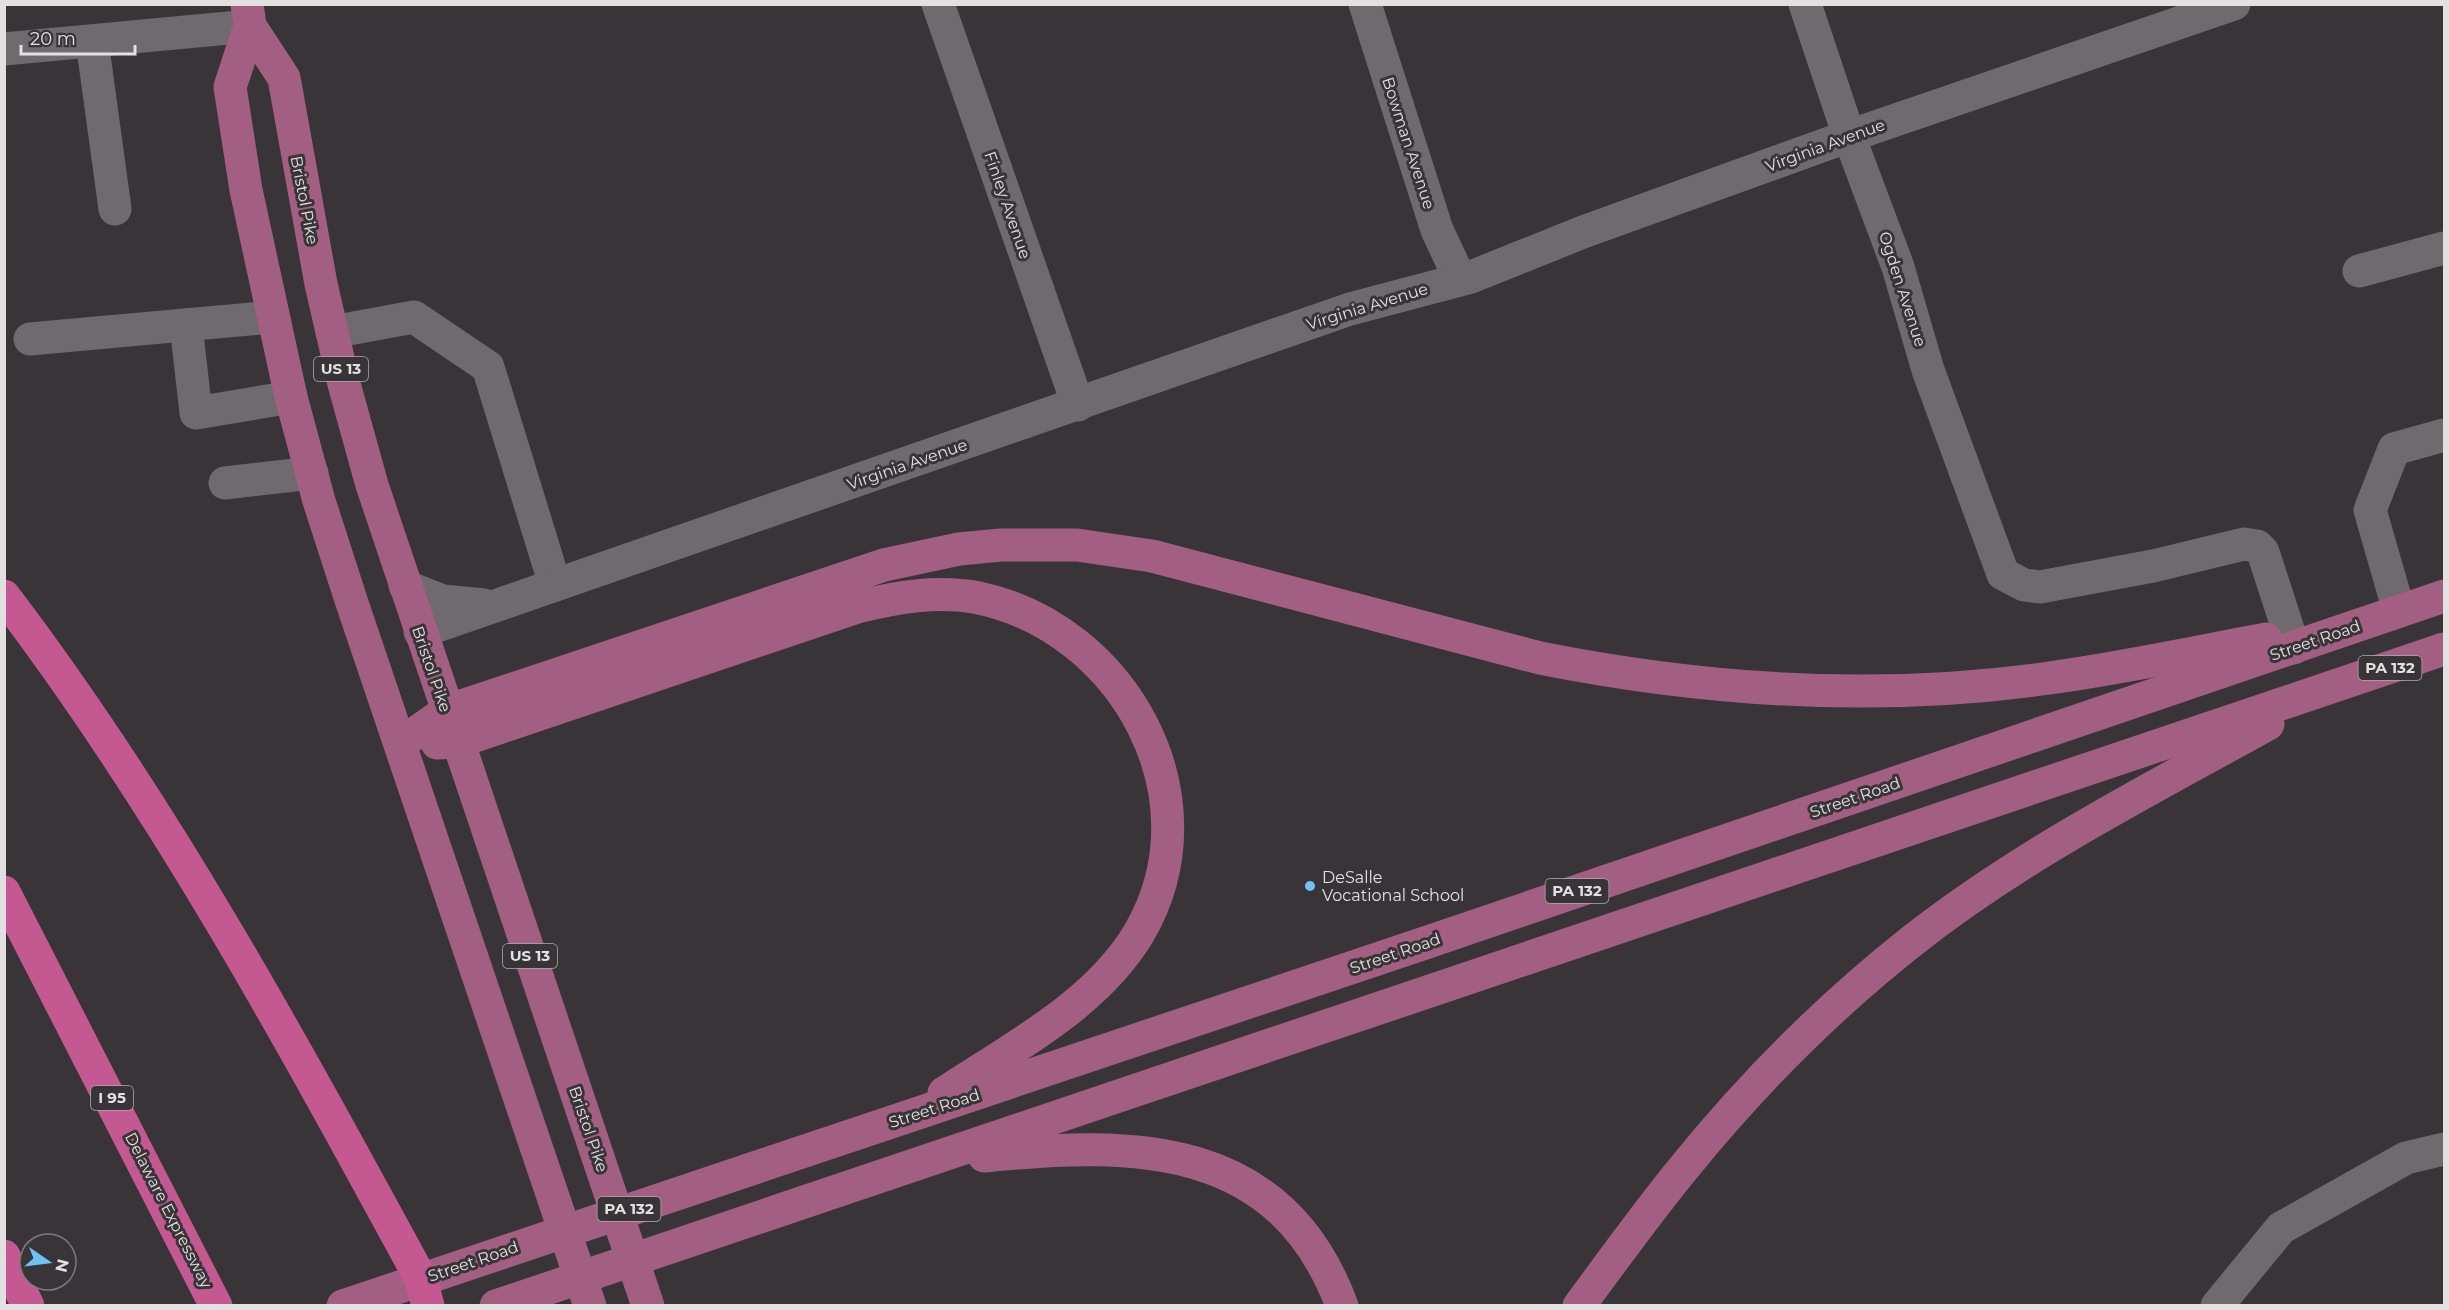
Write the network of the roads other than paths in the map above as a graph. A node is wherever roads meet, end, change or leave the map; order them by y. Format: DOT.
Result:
graph roads {
  1 [pos="938,4"];
  2 [pos="1365,4"];
  3 [pos="1805,4"];
  4 [pos="2234,4"];
  5 [pos="248,15"];
  6 [pos="92,41"];
  7 [pos="4,49"];
  8 [pos="1849,136"];
  9 [pos="116,209"];
  10 [pos="2445,248"];
  11 [pos="2359,271"];
  12 [pos="1460,279"];
  13 [pos="272,317"];
  14 [pos="186,325"];
  15 [pos="332,332"];
  16 [pos="30,339"];
  17 [pos="291,397"];
  18 [pos="1078,405"];
  19 [pos="2445,435"];
  20 [pos="312,473"];
  21 [pos="225,483"];
  22 [pos="555,585"];
  23 [pos="405,586"];
  24 [pos="4,596"];
  25 [pos="2445,596"];
  26 [pos="498,605"];
  27 [pos="2391,614"];
  28 [pos="420,632"];
  29 [pos="2291,641"];
  30 [pos="2445,649"];
  31 [pos="2335,687"];
  32 [pos="447,711"];
  33 [pos="457,742"];
  34 [pos="400,744"];
  35 [pos="4,892"];
  36 [pos="908,1117"];
  37 [pos="2445,1149"];
  38 [pos="926,1162"];
  39 [pos="4,1256"];
  40 [pos="424,1292"];
  41 [pos="28,1305"];
  42 [pos="216,1305"];
  43 [pos="344,1305"];
  44 [pos="499,1305"];
  45 [pos="590,1305"];
  46 [pos="648,1305"];
  47 [pos="1342,1305"];
  48 [pos="1579,1305"];
  49 [pos="2217,1305"];
  1 -- 18 [label="street, Finley Avenue"];
  2 -- 12 [label="street, Bowman Avenue"];
  3 -- 8 [label="street, Ogden Avenue"];
  4 -- 8 [label="street, Virginia Avenue"];
  5 -- 6 [label="street"];
  5 -- 13 [label="main road"];
  5 -- 15 [label="main road, Bristol Pike / US 13"];
  6 -- 7 [label="street"];
  6 -- 9 [label="street"];
  8 -- 12 [label="street, Virginia Avenue"];
  8 -- 29 [label="street, Ogden Avenue"];
  10 -- 11 [label="street"];
  12 -- 18 [label="street, Virginia Avenue"];
  13 -- 14 [label="street"];
  13 -- 17 [label="main road"];
  14 -- 16 [label="street"];
  14 -- 17 [label="street"];
  15 -- 22 [label="street"];
  15 -- 23 [label="main road, Bristol Pike / US 13"];
  17 -- 20 [label="main road"];
  18 -- 22 [label="street, Virginia Avenue"];
  19 -- 27 [label="street"];
  20 -- 21 [label="street"];
  20 -- 34 [label="main road"];
  22 -- 26 [label="street, Virginia Avenue"];
  23 -- 26 [label="street, Virginia Avenue"];
  23 -- 28 [label="main road, Bristol Pike / US 13"];
  24 -- 40 [label="highway"];
  25 -- 27 [label="main road"];
  26 -- 28 [label="street, Virginia Avenue"];
  27 -- 29 [label="main road"];
  28 -- 32 [label="main road, Bristol Pike / US 13"];
  29 -- 32 [label="main road"];
  29 -- 36 [label="main road, Street Road / PA 132"];
  30 -- 31 [label="main road, PA 132"];
  31 -- 38 [label="main road, PA 132"];
  31 -- 48 [label="main road"];
  32 -- 33 [label="main road, Bristol Pike / US 13"];
  32 -- 34 [label="main road"];
  33 -- 34 [label="main road"];
  33 -- 36 [label="main road"];
  33 -- 46 [label="main road, Bristol Pike / US 13"];
  34 -- 45 [label="main road"];
  35 -- 42 [label="highway, Delaware Expressway / I 95"];
  36 -- 40 [label="main road, Street Road / PA 132"];
  37 -- 49 [label="street"];
  38 -- 44 [label="main road, PA 132"];
  38 -- 47 [label="main road"];
  39 -- 41 [label="highway"];
  40 -- 43 [label="main road, Street Road / PA 132"];
}
